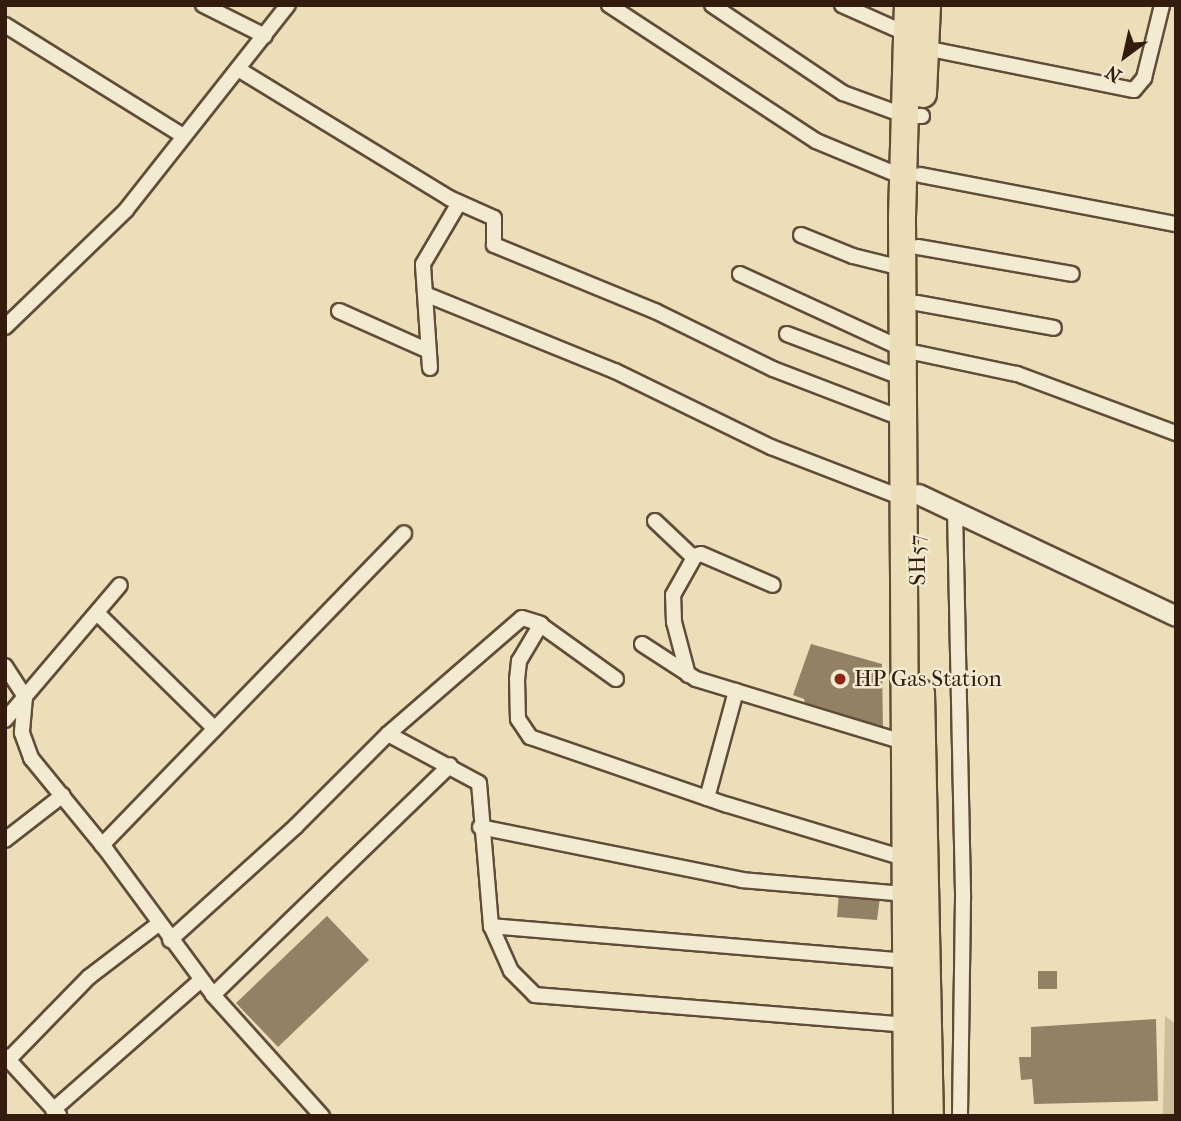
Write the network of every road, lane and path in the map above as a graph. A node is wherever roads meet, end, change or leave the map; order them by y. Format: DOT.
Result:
graph roads {
  1 [pos="203,5"];
  2 [pos="288,5"];
  3 [pos="608,5"];
  4 [pos="712,5"];
  5 [pos="842,5"];
  6 [pos="908,5"];
  7 [pos="927,5"];
  8 [pos="1162,5"];
  9 [pos="5,25"];
  10 [pos="265,36"];
  11 [pos="916,41"];
  12 [pos="238,69"];
  13 [pos="914,116"];
  14 [pos="183,136"];
  15 [pos="911,176"];
  16 [pos="459,203"];
  17 [pos="1175,224"];
  18 [pos="801,235"];
  19 [pos="919,247"];
  20 [pos="902,268"];
  21 [pos="740,274"];
  22 [pos="1072,274"];
  23 [pos="425,294"];
  24 [pos="918,303"];
  25 [pos="339,311"];
  26 [pos="5,327"];
  27 [pos="1054,328"];
  28 [pos="787,334"];
  29 [pos="429,351"];
  30 [pos="910,351"];
  31 [pos="430,368"];
  32 [pos="903,378"];
  33 [pos="903,419"];
  34 [pos="1176,433"];
  35 [pos="911,496"];
  36 [pos="955,510"];
  37 [pos="655,521"];
  38 [pos="404,533"];
  39 [pos="693,557"];
  40 [pos="120,585"];
  41 [pos="773,585"];
  42 [pos="97,613"];
  43 [pos="1176,616"];
  44 [pos="541,624"];
  45 [pos="642,643"];
  46 [pos="5,666"];
  47 [pos="688,675"];
  48 [pos="616,678"];
  49 [pos="736,691"];
  50 [pos="25,698"];
  51 [pos="5,720"];
  52 [pos="215,729"];
  53 [pos="388,734"];
  54 [pos="903,742"];
  55 [pos="450,765"];
  56 [pos="913,779"];
  57 [pos="63,795"];
  58 [pos="707,798"];
  59 [pos="480,827"];
  60 [pos="5,840"];
  61 [pos="102,845"];
  62 [pos="907,859"];
  63 [pos="905,894"];
  64 [pos="157,925"];
  65 [pos="491,926"];
  66 [pos="170,940"];
  67 [pos="907,961"];
  68 [pos="201,980"];
  69 [pos="213,995"];
  70 [pos="914,1019"];
  71 [pos="7,1058"];
  72 [pos="57,1113"];
  73 [pos="322,1116"];
  74 [pos="907,1116"];
  75 [pos="930,1116"];
  76 [pos="960,1116"];
  1 -- 10 [label="street"];
  2 -- 10 [label="street"];
  3 -- 15 [label="street"];
  4 -- 13 [label="street"];
  5 -- 11 [label="street"];
  6 -- 11 [label="highway"];
  7 -- 11 [label="highway"];
  8 -- 11 [label="street"];
  9 -- 14 [label="street"];
  10 -- 12 [label="street"];
  11 -- 13 [label="highway"];
  12 -- 14 [label="street"];
  12 -- 16 [label="street"];
  13 -- 15 [label="highway"];
  14 -- 26 [label="street"];
  15 -- 17 [label="street"];
  15 -- 19 [label="highway, SH57"];
  15 -- 20 [label="highway"];
  16 -- 23 [label="street"];
  16 -- 33 [label="street"];
  18 -- 20 [label="street"];
  19 -- 22 [label="street"];
  19 -- 24 [label="highway, SH57"];
  20 -- 30 [label="highway"];
  21 -- 30 [label="street"];
  23 -- 29 [label="street"];
  23 -- 35 [label="street"];
  24 -- 27 [label="street"];
  24 -- 30 [label="highway, SH57"];
  25 -- 29 [label="street"];
  28 -- 32 [label="street"];
  29 -- 31 [label="street"];
  30 -- 32 [label="highway"];
  30 -- 34 [label="street"];
  30 -- 35 [label="highway, SH57"];
  32 -- 33 [label="highway"];
  33 -- 35 [label="highway"];
  35 -- 36 [label="street"];
  35 -- 54 [label="highway"];
  35 -- 56 [label="highway, SH57"];
  36 -- 43 [label="street"];
  36 -- 76 [label="street"];
  37 -- 39 [label="street"];
  38 -- 52 [label="street"];
  39 -- 41 [label="street"];
  39 -- 47 [label="street"];
  40 -- 42 [label="street"];
  42 -- 50 [label="street"];
  42 -- 52 [label="street"];
  44 -- 48 [label="street"];
  44 -- 53 [label="street"];
  44 -- 58 [label="street"];
  45 -- 47 [label="street"];
  46 -- 50 [label="street"];
  47 -- 49 [label="street"];
  49 -- 54 [label="street"];
  49 -- 58 [label="street"];
  50 -- 51 [label="street"];
  50 -- 57 [label="street"];
  52 -- 61 [label="street"];
  53 -- 55 [label="street"];
  53 -- 66 [label="street"];
  54 -- 56 [label="highway"];
  55 -- 59 [label="street"];
  55 -- 69 [label="street"];
  56 -- 62 [label="highway"];
  56 -- 70 [label="highway, SH57"];
  57 -- 60 [label="street"];
  57 -- 61 [label="street"];
  58 -- 62 [label="street"];
  59 -- 63 [label="street"];
  59 -- 65 [label="street"];
  61 -- 64 [label="street"];
  62 -- 63 [label="highway"];
  63 -- 67 [label="highway"];
  64 -- 66 [label="street"];
  64 -- 71 [label="street"];
  65 -- 67 [label="street"];
  65 -- 70 [label="street"];
  66 -- 68 [label="street"];
  67 -- 70 [label="highway"];
  68 -- 69 [label="street"];
  68 -- 72 [label="street"];
  69 -- 73 [label="street"];
  70 -- 74 [label="highway"];
  70 -- 75 [label="highway, SH57"];
  71 -- 72 [label="street"];
}
